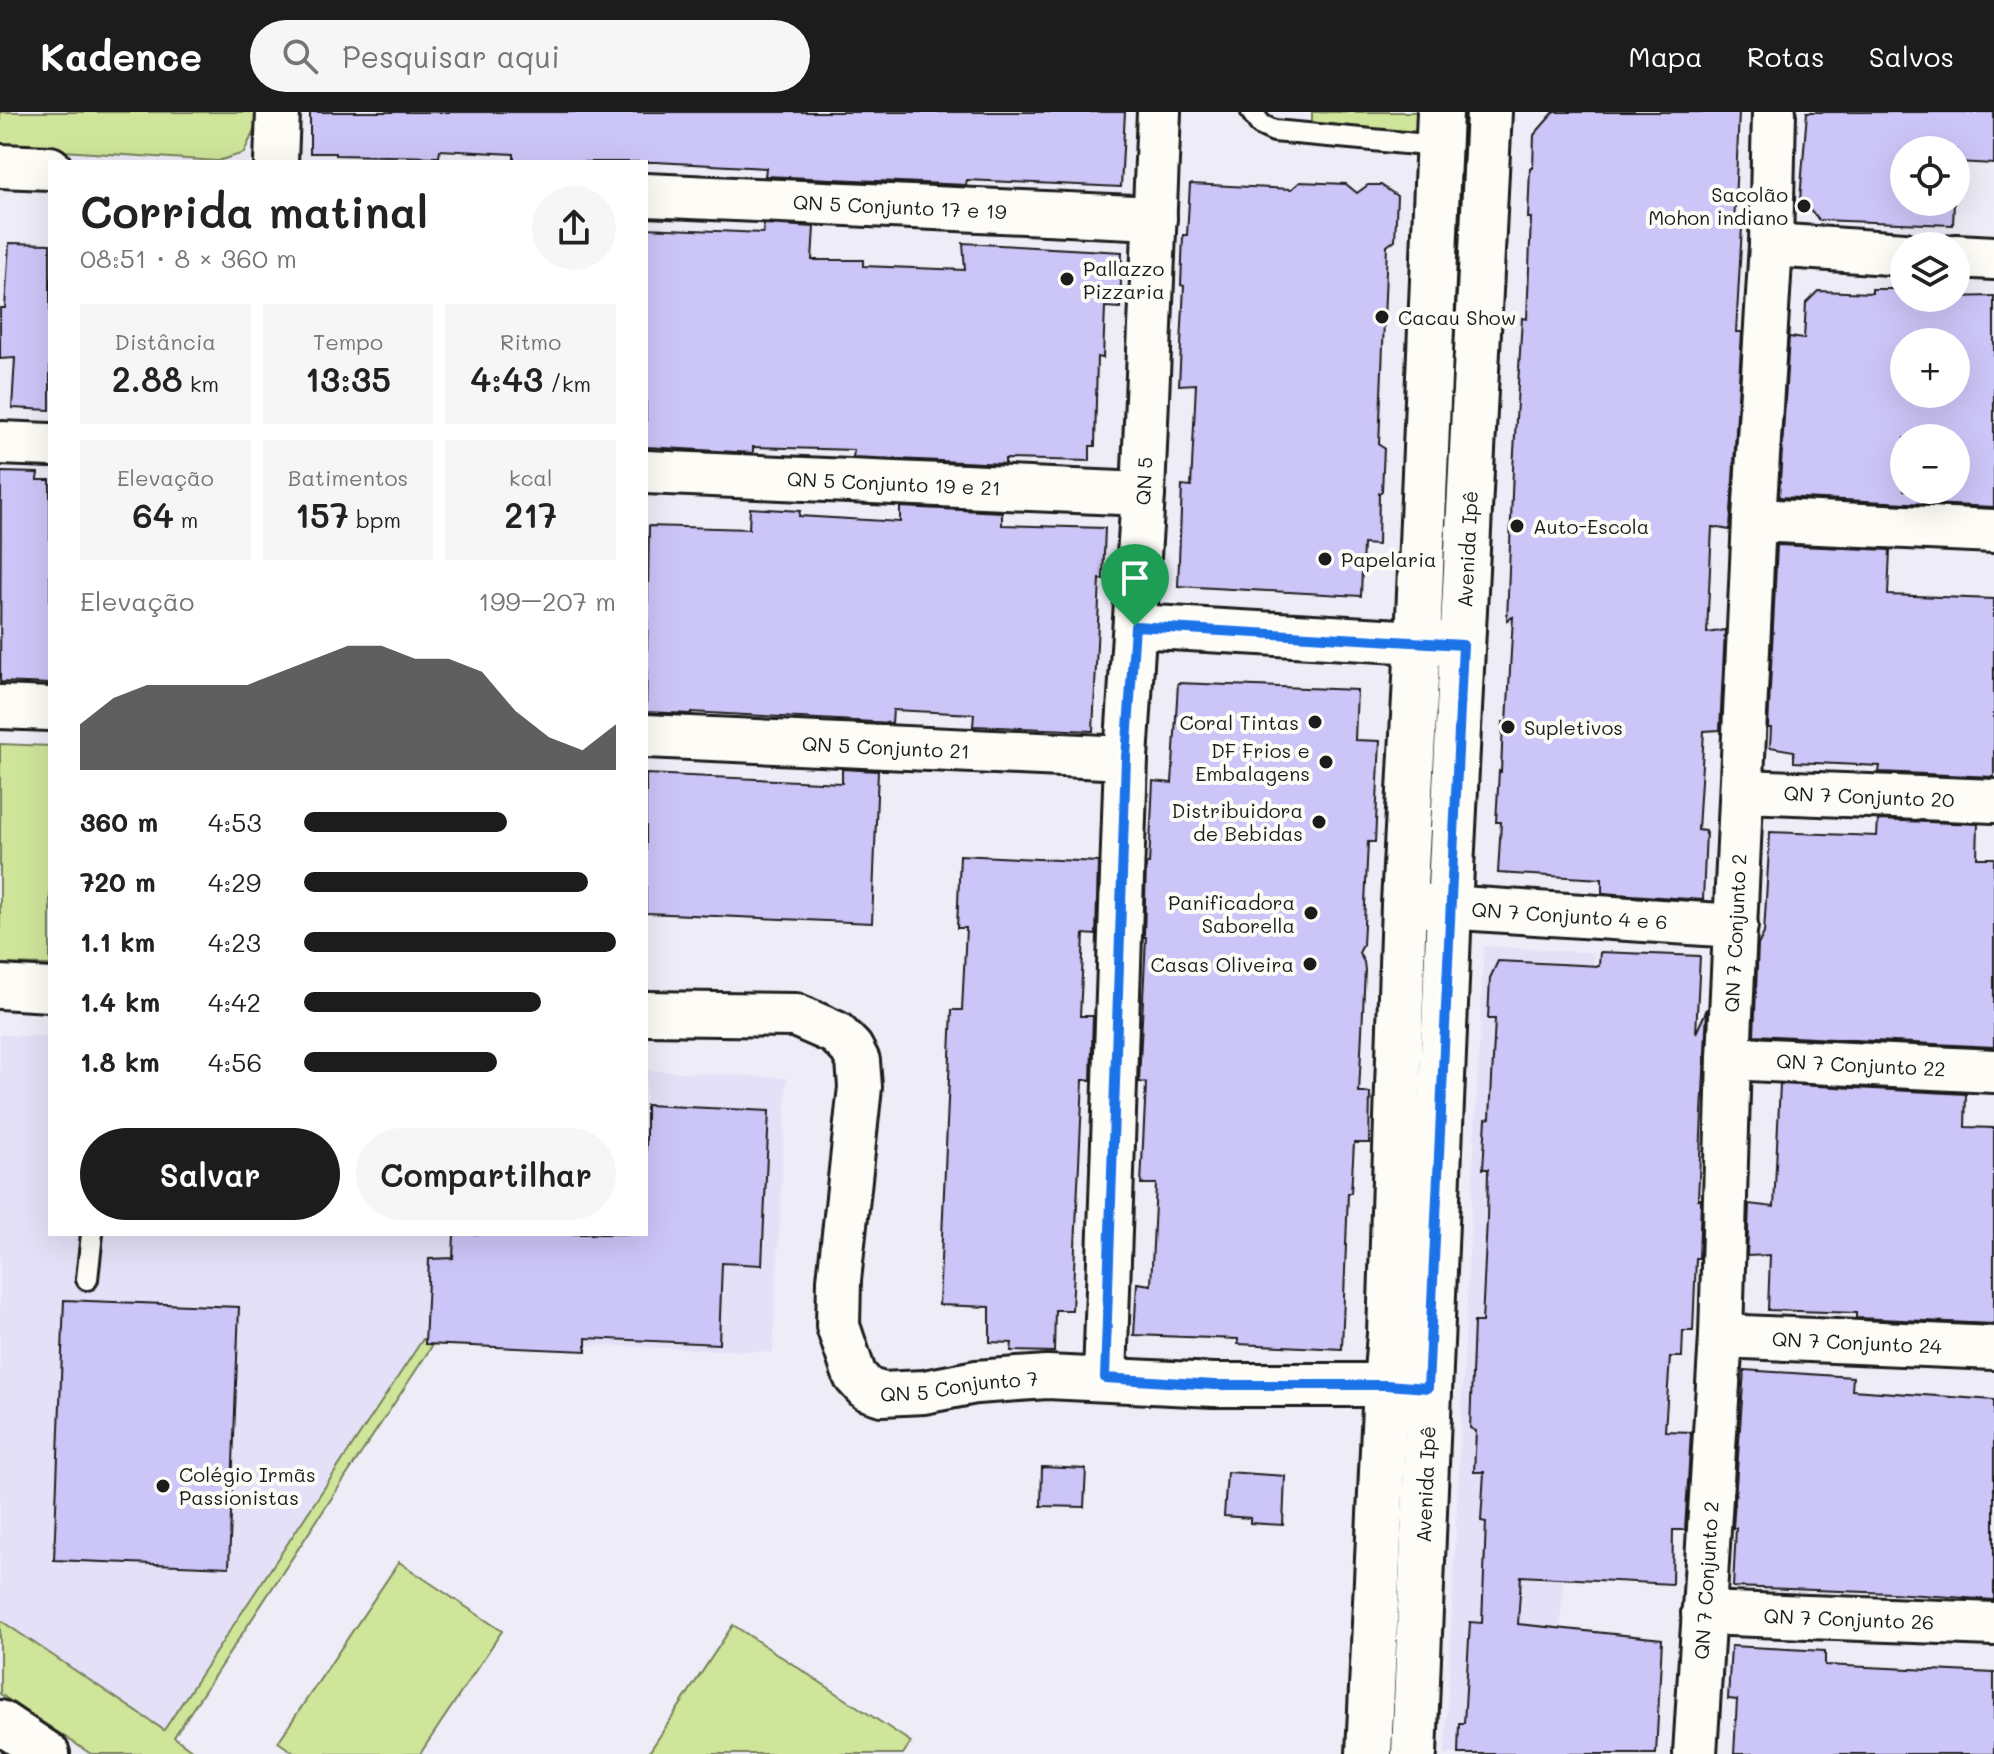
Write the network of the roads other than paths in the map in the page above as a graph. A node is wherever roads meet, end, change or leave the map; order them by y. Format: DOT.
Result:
graph roads {
  1 [pos="278,112"];
  2 [pos="1159,112"];
  3 [pos="1252,112"];
  4 [pos="1489,112"];
  5 [pos="1774,112"];
  6 [pos="1439,129"];
  7 [pos="276,160"];
  8 [pos="0,166"];
  9 [pos="48,168"];
  10 [pos="648,195"];
  11 [pos="1155,218"];
  12 [pos="1771,245"];
  13 [pos="1890,253"];
  14 [pos="1970,257"];
  15 [pos="1994,258"];
  16 [pos="0,443"];
  17 [pos="48,445"];
  18 [pos="648,472"];
  19 [pos="1143,494"];
  20 [pos="1754,520"];
  21 [pos="1994,531"];
  22 [pos="1135,626"];
  23 [pos="1418,641"];
  24 [pos="1463,645"];
  25 [pos="0,707"];
  26 [pos="48,709"];
  27 [pos="648,736"];
  28 [pos="1126,758"];
  29 [pos="1743,791"];
  30 [pos="1994,801"];
  31 [pos="1404,904"];
  32 [pos="1449,908"];
  33 [pos="1736,926"];
  34 [pos="0,987"];
  35 [pos="48,990"];
  36 [pos="648,1013"];
  37 [pos="1729,1058"];
  38 [pos="1994,1071"];
  39 [pos="92,1236"];
  40 [pos="87,1279"];
  41 [pos="1721,1336"];
  42 [pos="1994,1348"];
  43 [pos="1105,1378"];
  44 [pos="1386,1385"];
  45 [pos="1428,1388"];
  46 [pos="1703,1613"];
  47 [pos="1994,1624"];
  48 [pos="0,1722"];
  49 [pos="48,1754"];
  50 [pos="1369,1754"];
  51 [pos="1414,1754"];
  52 [pos="1695,1754"];
  1 -- 7 [label="street"];
  2 -- 11 [label="street, QN 5"];
  3 -- 6 [label="lane"];
  4 -- 24 [label="street, Avenida Ipê"];
  5 -- 12 [label="street, QN 7 Conjunto 2"];
  6 -- 23 [label="street"];
  8 -- 9 [label="street"];
  10 -- 11 [label="street, QN 5 Conjunto 17 e 19"];
  11 -- 19 [label="street, QN 5"];
  12 -- 13 [label="street"];
  12 -- 20 [label="street, QN 7 Conjunto 2"];
  14 -- 15 [label="street"];
  16 -- 17 [label="street"];
  18 -- 19 [label="street, QN 5 Conjunto 19 e 21"];
  19 -- 22 [label="street, QN 5"];
  20 -- 21 [label="street"];
  20 -- 29 [label="street, QN 7 Conjunto 2"];
  22 -- 23 [label="street"];
  22 -- 28 [label="street, QN 5"];
  23 -- 24 [label="street"];
  23 -- 31 [label="street"];
  24 -- 32 [label="street, Avenida Ipê"];
  25 -- 26 [label="street"];
  27 -- 28 [label="street, QN 5 Conjunto 21"];
  28 -- 43 [label="street, QN 5"];
  29 -- 30 [label="street, QN 7 Conjunto 20"];
  29 -- 33 [label="street, QN 7 Conjunto 2"];
  31 -- 32 [label="street, QN 7 Conjunto 4 e 6"];
  31 -- 44 [label="street"];
  32 -- 33 [label="street, QN 7 Conjunto 4 e 6"];
  32 -- 45 [label="street, Avenida Ipê"];
  33 -- 37 [label="street, QN 7 Conjunto 2"];
  34 -- 35 [label="street"];
  36 -- 43 [label="street, QN 5 Conjunto 7"];
  37 -- 38 [label="street, QN 7 Conjunto 22"];
  37 -- 41 [label="street, QN 7 Conjunto 2"];
  39 -- 40 [label="lane"];
  41 -- 42 [label="street, QN 7 Conjunto 24"];
  41 -- 46 [label="street, QN 7 Conjunto 2"];
  43 -- 44 [label="street, QN 5 Conjunto 7"];
  44 -- 45 [label="street, QN 5 Conjunto 7"];
  44 -- 50 [label="street"];
  45 -- 51 [label="street, Avenida Ipê"];
  46 -- 47 [label="street, QN 7 Conjunto 26"];
  46 -- 52 [label="street, QN 7 Conjunto 2"];
  48 -- 49 [label="street"];
}
